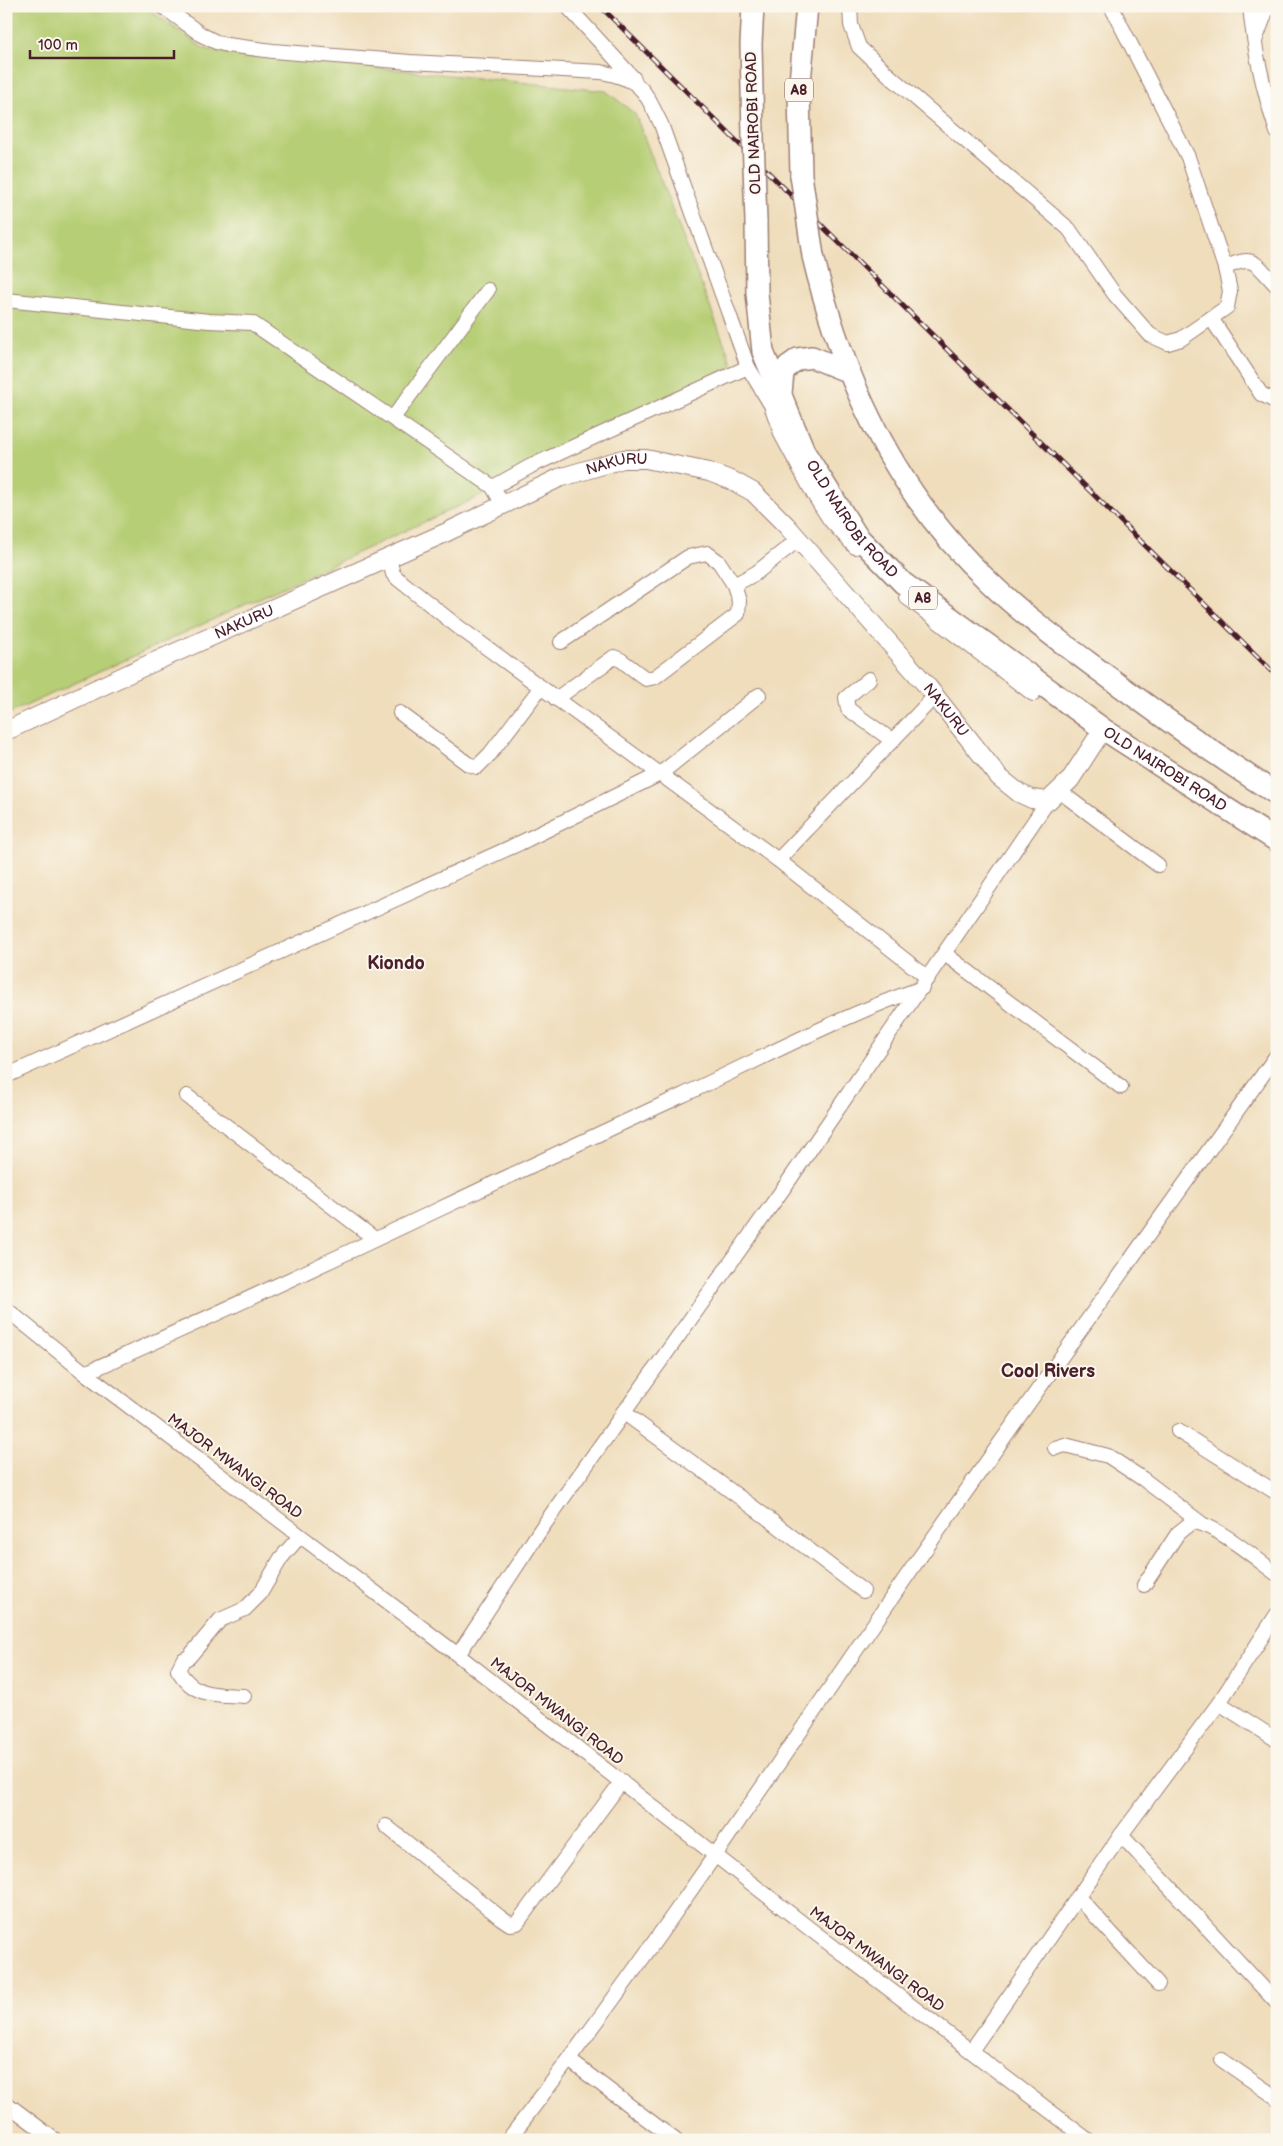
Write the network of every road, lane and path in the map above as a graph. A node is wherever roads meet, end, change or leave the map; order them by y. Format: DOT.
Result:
graph roads {
  1 [pos="162,6"];
  2 [pos="567,6"];
  3 [pos="753,6"];
  4 [pos="807,6"];
  5 [pos="850,6"];
  6 [pos="1111,6"];
  7 [pos="1250,6"];
  8 [pos="1268,6"];
  9 [pos="1253,46"];
  10 [pos="641,86"];
  11 [pos="1277,132"];
  12 [pos="1225,268"];
  13 [pos="1277,286"];
  14 [pos="488,290"];
  15 [pos="6,300"];
  16 [pos="1212,318"];
  17 [pos="748,367"];
  18 [pos="849,372"];
  19 [pos="780,393"];
  20 [pos="1277,402"];
  21 [pos="392,418"];
  22 [pos="493,486"];
  23 [pos="503,505"];
  24 [pos="799,539"];
  25 [pos="388,558"];
  26 [pos="734,585"];
  27 [pos="561,642"];
  28 [pos="869,679"];
  29 [pos="541,687"];
  30 [pos="1033,694"];
  31 [pos="759,695"];
  32 [pos="934,697"];
  33 [pos="556,699"];
  34 [pos="400,713"];
  35 [pos="1103,729"];
  36 [pos="6,730"];
  37 [pos="893,741"];
  38 [pos="660,774"];
  39 [pos="1277,794"];
  40 [pos="1054,796"];
  41 [pos="1277,841"];
  42 [pos="778,860"];
  43 [pos="1158,865"];
  44 [pos="945,954"];
  45 [pos="925,983"];
  46 [pos="1277,1055"];
  47 [pos="6,1076"];
  48 [pos="1121,1087"];
  49 [pos="187,1096"];
  50 [pos="375,1239"];
  51 [pos="6,1309"];
  52 [pos="85,1373"];
  53 [pos="623,1412"];
  54 [pos="1178,1431"];
  55 [pos="1055,1448"];
  56 [pos="1277,1493"];
  57 [pos="1200,1523"];
  58 [pos="300,1536"];
  59 [pos="1277,1574"];
  60 [pos="1144,1585"];
  61 [pos="863,1591"];
  62 [pos="1277,1614"];
  63 [pos="458,1655"];
  64 [pos="244,1696"];
  65 [pos="1219,1703"];
  66 [pos="1277,1740"];
  67 [pos="622,1781"];
  68 [pos="386,1826"];
  69 [pos="1121,1835"];
  70 [pos="717,1855"];
  71 [pos="1078,1897"];
  72 [pos="1158,1984"];
  73 [pos="1277,2003"];
  74 [pos="971,2050"];
  75 [pos="569,2060"];
  76 [pos="1222,2060"];
  77 [pos="1277,2098"];
  78 [pos="6,2103"];
  79 [pos="56,2140"];
  80 [pos="508,2140"];
  81 [pos="675,2140"];
  82 [pos="1088,2140"];
  1 -- 10 [label="street"];
  2 -- 10 [label="street"];
  3 -- 19 [label="highway, OLD NAIROBI ROAD / A8, bridge"];
  4 -- 18 [label="highway, A8, bridge"];
  5 -- 16 [label="street"];
  6 -- 12 [label="street"];
  7 -- 9 [label="street"];
  8 -- 9 [label="street"];
  9 -- 11 [label="street"];
  10 -- 17 [label="street"];
  12 -- 13 [label="street"];
  12 -- 16 [label="street"];
  14 -- 21 [label="street"];
  15 -- 21 [label="street"];
  16 -- 20 [label="street"];
  17 -- 22 [label="street"];
  17 -- 30 [label="street"];
  18 -- 19 [label="highway"];
  18 -- 39 [label="highway, A8"];
  19 -- 35 [label="highway, OLD NAIROBI ROAD / A8"];
  21 -- 22 [label="street"];
  22 -- 23 [label="street"];
  23 -- 24 [label="main road, NAKURU"];
  23 -- 25 [label="main road, NAKURU"];
  24 -- 26 [label="street"];
  24 -- 32 [label="main road, NAKURU"];
  25 -- 29 [label="street"];
  25 -- 36 [label="main road, NAKURU"];
  26 -- 27 [label="street"];
  26 -- 33 [label="street"];
  28 -- 37 [label="street"];
  29 -- 33 [label="street"];
  29 -- 34 [label="street"];
  31 -- 38 [label="street"];
  32 -- 37 [label="street"];
  32 -- 40 [label="main road, NAKURU"];
  33 -- 38 [label="street"];
  35 -- 40 [label="main road"];
  35 -- 41 [label="highway, OLD NAIROBI ROAD / A8"];
  37 -- 42 [label="street"];
  38 -- 42 [label="street"];
  38 -- 47 [label="street"];
  40 -- 43 [label="street"];
  40 -- 44 [label="street"];
  42 -- 45 [label="street"];
  44 -- 45 [label="street"];
  44 -- 48 [label="street"];
  45 -- 50 [label="street"];
  45 -- 53 [label="street"];
  46 -- 70 [label="street"];
  49 -- 50 [label="street"];
  50 -- 52 [label="street"];
  51 -- 52 [label="street, MAJOR MWANGI ROAD"];
  52 -- 58 [label="street, MAJOR MWANGI ROAD"];
  53 -- 61 [label="street"];
  53 -- 63 [label="street"];
  54 -- 56 [label="street"];
  55 -- 57 [label="street"];
  57 -- 59 [label="street"];
  57 -- 60 [label="street"];
  58 -- 63 [label="street, MAJOR MWANGI ROAD"];
  58 -- 64 [label="street"];
  62 -- 65 [label="street"];
  63 -- 67 [label="street, MAJOR MWANGI ROAD"];
  65 -- 66 [label="street"];
  65 -- 69 [label="street"];
  67 -- 68 [label="street"];
  67 -- 70 [label="street, MAJOR MWANGI ROAD"];
  69 -- 71 [label="street"];
  69 -- 73 [label="street"];
  70 -- 74 [label="street, MAJOR MWANGI ROAD"];
  70 -- 75 [label="street"];
  71 -- 72 [label="street"];
  71 -- 74 [label="street"];
  74 -- 82 [label="street, MAJOR MWANGI ROAD"];
  75 -- 80 [label="street"];
  75 -- 81 [label="street"];
  76 -- 77 [label="street"];
  78 -- 79 [label="street"];
}
